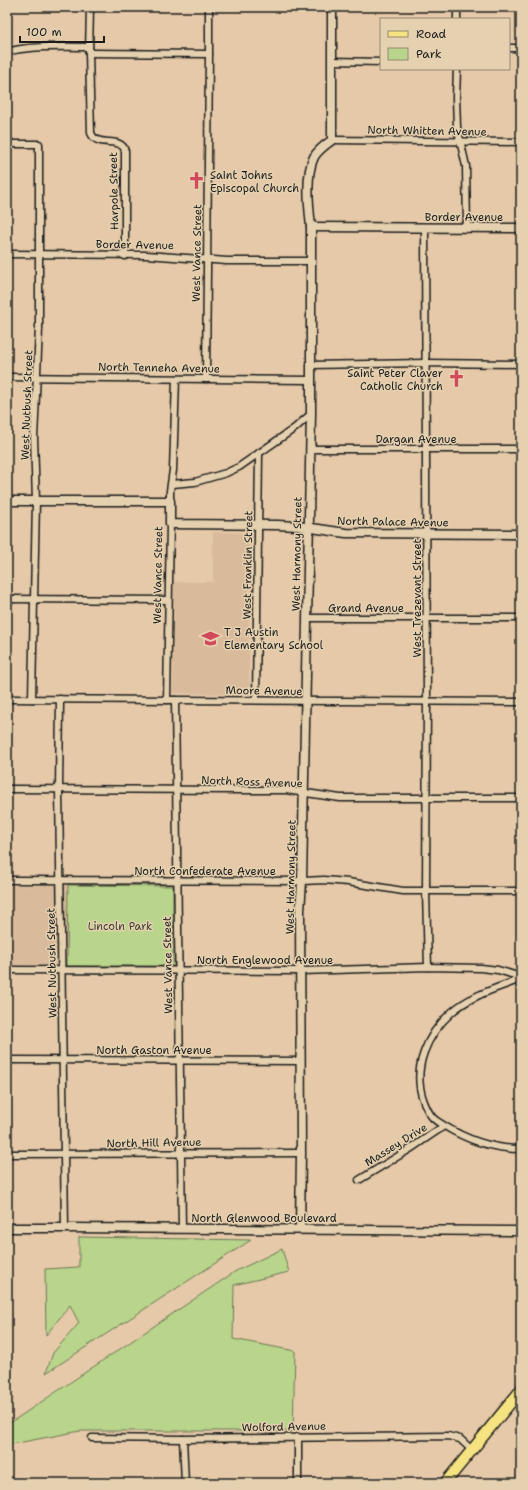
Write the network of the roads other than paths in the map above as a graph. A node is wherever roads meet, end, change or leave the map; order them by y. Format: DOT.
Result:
graph roads {
  1 [pos="90,7"];
  2 [pos="209,7"];
  3 [pos="332,7"];
  4 [pos="457,7"];
  5 [pos="457,18"];
  6 [pos="510,48"];
  7 [pos="521,48"];
  8 [pos="89,50"];
  9 [pos="8,52"];
  10 [pos="209,54"];
  11 [pos="332,61"];
  12 [pos="380,62"];
  13 [pos="457,70"];
  14 [pos="7,139"];
  15 [pos="332,140"];
  16 [pos="460,142"];
  17 [pos="521,142"];
  18 [pos="311,227"];
  19 [pos="425,228"];
  20 [pos="467,228"];
  21 [pos="521,228"];
  22 [pos="7,254"];
  23 [pos="39,254"];
  24 [pos="125,256"];
  25 [pos="208,260"];
  26 [pos="311,261"];
  27 [pos="425,364"];
  28 [pos="521,364"];
  29 [pos="311,365"];
  30 [pos="38,376"];
  31 [pos="7,377"];
  32 [pos="176,378"];
  33 [pos="206,379"];
  34 [pos="311,380"];
  35 [pos="311,414"];
  36 [pos="310,449"];
  37 [pos="426,449"];
  38 [pos="521,449"];
  39 [pos="259,453"];
  40 [pos="172,484"];
  41 [pos="7,501"];
  42 [pos="36,501"];
  43 [pos="170,501"];
  44 [pos="170,524"];
  45 [pos="258,524"];
  46 [pos="308,528"];
  47 [pos="426,534"];
  48 [pos="521,534"];
  49 [pos="7,599"];
  50 [pos="34,599"];
  51 [pos="168,600"];
  52 [pos="307,618"];
  53 [pos="427,618"];
  54 [pos="521,618"];
  55 [pos="7,699"];
  56 [pos="32,699"];
  57 [pos="60,699"];
  58 [pos="167,700"];
  59 [pos="175,700"];
  60 [pos="256,700"];
  61 [pos="305,701"];
  62 [pos="427,701"];
  63 [pos="521,702"];
  64 [pos="7,790"];
  65 [pos="60,790"];
  66 [pos="176,790"];
  67 [pos="303,793"];
  68 [pos="426,797"];
  69 [pos="521,798"];
  70 [pos="61,879"];
  71 [pos="7,880"];
  72 [pos="177,880"];
  73 [pos="302,881"];
  74 [pos="426,891"];
  75 [pos="521,891"];
  76 [pos="428,967"];
  77 [pos="7,970"];
  78 [pos="63,971"];
  79 [pos="179,971"];
  80 [pos="301,971"];
  81 [pos="521,978"];
  82 [pos="7,1060"];
  83 [pos="64,1060"];
  84 [pos="180,1060"];
  85 [pos="301,1062"];
  86 [pos="444,1126"];
  87 [pos="521,1149"];
  88 [pos="182,1152"];
  89 [pos="301,1153"];
  90 [pos="7,1154"];
  91 [pos="65,1154"];
  92 [pos="358,1180"];
  93 [pos="7,1228"];
  94 [pos="65,1228"];
  95 [pos="182,1229"];
  96 [pos="300,1229"];
  97 [pos="521,1231"];
  98 [pos="521,1390"];
  99 [pos="298,1437"];
  100 [pos="92,1438"];
  101 [pos="183,1439"];
  102 [pos="472,1450"];
  103 [pos="185,1483"];
  104 [pos="298,1483"];
  105 [pos="445,1483"];
  1 -- 8 [label="street, Harpole Street"];
  2 -- 10 [label="street, West Vance Street"];
  3 -- 11 [label="street"];
  4 -- 5 [label="street"];
  6 -- 7 [label="street"];
  8 -- 9 [label="street"];
  8 -- 10 [label="street"];
  8 -- 24 [label="street, Harpole Street"];
  10 -- 25 [label="street, West Vance Street"];
  11 -- 12 [label="street"];
  11 -- 15 [label="street"];
  13 -- 16 [label="street"];
  14 -- 23 [label="street, West Nutbush Street"];
  15 -- 16 [label="street, North Whitten Avenue"];
  15 -- 18 [label="street, West Harmony Street"];
  16 -- 17 [label="street, North Whitten Avenue"];
  16 -- 20 [label="street"];
  18 -- 19 [label="street, Border Avenue"];
  18 -- 26 [label="street, West Harmony Street"];
  19 -- 20 [label="street, Border Avenue"];
  19 -- 27 [label="street, West Trezevant Street"];
  20 -- 21 [label="street, Border Avenue"];
  22 -- 23 [label="street, Border Avenue"];
  23 -- 24 [label="street, Border Avenue"];
  23 -- 30 [label="street, West Nutbush Street"];
  24 -- 25 [label="street, Border Avenue"];
  25 -- 26 [label="street, Border Avenue"];
  25 -- 33 [label="street, West Vance Street"];
  26 -- 29 [label="street, West Harmony Street"];
  27 -- 28 [label="street"];
  27 -- 29 [label="street"];
  27 -- 37 [label="street, West Trezevant Street"];
  29 -- 34 [label="street, West Harmony Street"];
  30 -- 31 [label="street, North Tenneha Avenue"];
  30 -- 32 [label="street, North Tenneha Avenue"];
  30 -- 42 [label="street, West Nutbush Street"];
  32 -- 33 [label="street, North Tenneha Avenue"];
  32 -- 40 [label="street, West Vance Street"];
  33 -- 34 [label="street, North Tenneha Avenue"];
  34 -- 35 [label="street, West Harmony Street"];
  35 -- 36 [label="street, West Harmony Street"];
  35 -- 39 [label="street"];
  36 -- 37 [label="street, Dargan Avenue"];
  36 -- 46 [label="street, West Harmony Street"];
  37 -- 38 [label="street, Dargan Avenue"];
  37 -- 47 [label="street, West Trezevant Street"];
  39 -- 40 [label="street"];
  39 -- 45 [label="street, West Franklin Street"];
  40 -- 43 [label="street, West Vance Street"];
  41 -- 42 [label="street"];
  42 -- 43 [label="street"];
  42 -- 50 [label="street, West Nutbush Street"];
  43 -- 44 [label="street, West Vance Street"];
  44 -- 45 [label="street, North Palace Avenue"];
  44 -- 51 [label="street, West Vance Street"];
  45 -- 46 [label="street, North Palace Avenue"];
  45 -- 60 [label="street, West Franklin Street"];
  46 -- 47 [label="street, North Palace Avenue"];
  46 -- 52 [label="street, West Harmony Street"];
  47 -- 48 [label="street, North Palace Avenue"];
  47 -- 53 [label="street, West Trezevant Street"];
  49 -- 50 [label="street"];
  50 -- 51 [label="street"];
  50 -- 56 [label="street, West Nutbush Street"];
  51 -- 58 [label="street, West Vance Street"];
  52 -- 53 [label="street, Grand Avenue"];
  52 -- 61 [label="street, West Harmony Street"];
  53 -- 54 [label="street, Grand Avenue"];
  53 -- 62 [label="street, West Trezevant Street"];
  55 -- 56 [label="street, Moore Avenue"];
  56 -- 57 [label="street, Moore Avenue"];
  57 -- 58 [label="street, Moore Avenue"];
  57 -- 65 [label="street, West Nutbush Street"];
  58 -- 59 [label="street, Moore Avenue"];
  59 -- 60 [label="street, Moore Avenue"];
  59 -- 66 [label="street, West Vance Street"];
  60 -- 61 [label="street, Moore Avenue"];
  61 -- 62 [label="street, Moore Avenue"];
  61 -- 67 [label="street, West Harmony Street"];
  62 -- 63 [label="street, Moore Avenue"];
  62 -- 68 [label="street, West Trezevant Street"];
  64 -- 65 [label="street, North Ross Avenue"];
  65 -- 66 [label="street, North Ross Avenue"];
  65 -- 70 [label="street, West Nutbush Street"];
  66 -- 67 [label="street, North Ross Avenue"];
  66 -- 72 [label="street, West Vance Street"];
  67 -- 68 [label="street, North Ross Avenue"];
  67 -- 73 [label="street, West Harmony Street"];
  68 -- 69 [label="street, North Ross Avenue"];
  68 -- 74 [label="street, West Trezevant Street"];
  70 -- 71 [label="street, North Confederate Avenue"];
  70 -- 72 [label="street, North Confederate Avenue"];
  70 -- 78 [label="street, West Nutbush Street"];
  72 -- 73 [label="street, North Confederate Avenue"];
  72 -- 79 [label="street, West Vance Street"];
  73 -- 74 [label="street, North Confederate Avenue"];
  73 -- 80 [label="street, West Harmony Street"];
  74 -- 75 [label="street, North Confederate Avenue"];
  74 -- 76 [label="street, West Trezevant Street"];
  76 -- 80 [label="street, North Englewood Avenue"];
  76 -- 81 [label="street, North Englewood Avenue"];
  77 -- 78 [label="street, North Englewood Avenue"];
  78 -- 79 [label="street, North Englewood Avenue"];
  78 -- 83 [label="street, West Nutbush Street"];
  79 -- 80 [label="street, North Englewood Avenue"];
  79 -- 84 [label="street, West Vance Street"];
  80 -- 85 [label="street, West Harmony Street"];
  81 -- 86 [label="street"];
  82 -- 83 [label="street, North Gaston Avenue"];
  83 -- 84 [label="street, North Gaston Avenue"];
  83 -- 91 [label="street, West Nutbush Street"];
  84 -- 85 [label="street, North Gaston Avenue"];
  84 -- 88 [label="street, West Vance Street"];
  85 -- 89 [label="street, West Harmony Street"];
  86 -- 87 [label="street"];
  86 -- 92 [label="street, Massey Drive"];
  88 -- 89 [label="street, North Hill Avenue"];
  88 -- 91 [label="street, North Hill Avenue"];
  88 -- 95 [label="street, West Vance Street"];
  89 -- 96 [label="street, West Harmony Street"];
  90 -- 91 [label="street, North Hill Avenue"];
  91 -- 94 [label="street, West Nutbush Street"];
  93 -- 94 [label="street, North Glenwood Boulevard"];
  94 -- 95 [label="street, North Glenwood Boulevard"];
  95 -- 96 [label="street, North Glenwood Boulevard"];
  96 -- 97 [label="street, North Glenwood Boulevard"];
  98 -- 102 [label="main road"];
  99 -- 101 [label="street, Wolford Avenue"];
  99 -- 102 [label="street, Wolford Avenue"];
  99 -- 104 [label="street"];
  100 -- 101 [label="street, Wolford Avenue"];
  101 -- 103 [label="street"];
  102 -- 105 [label="main road"];
}
